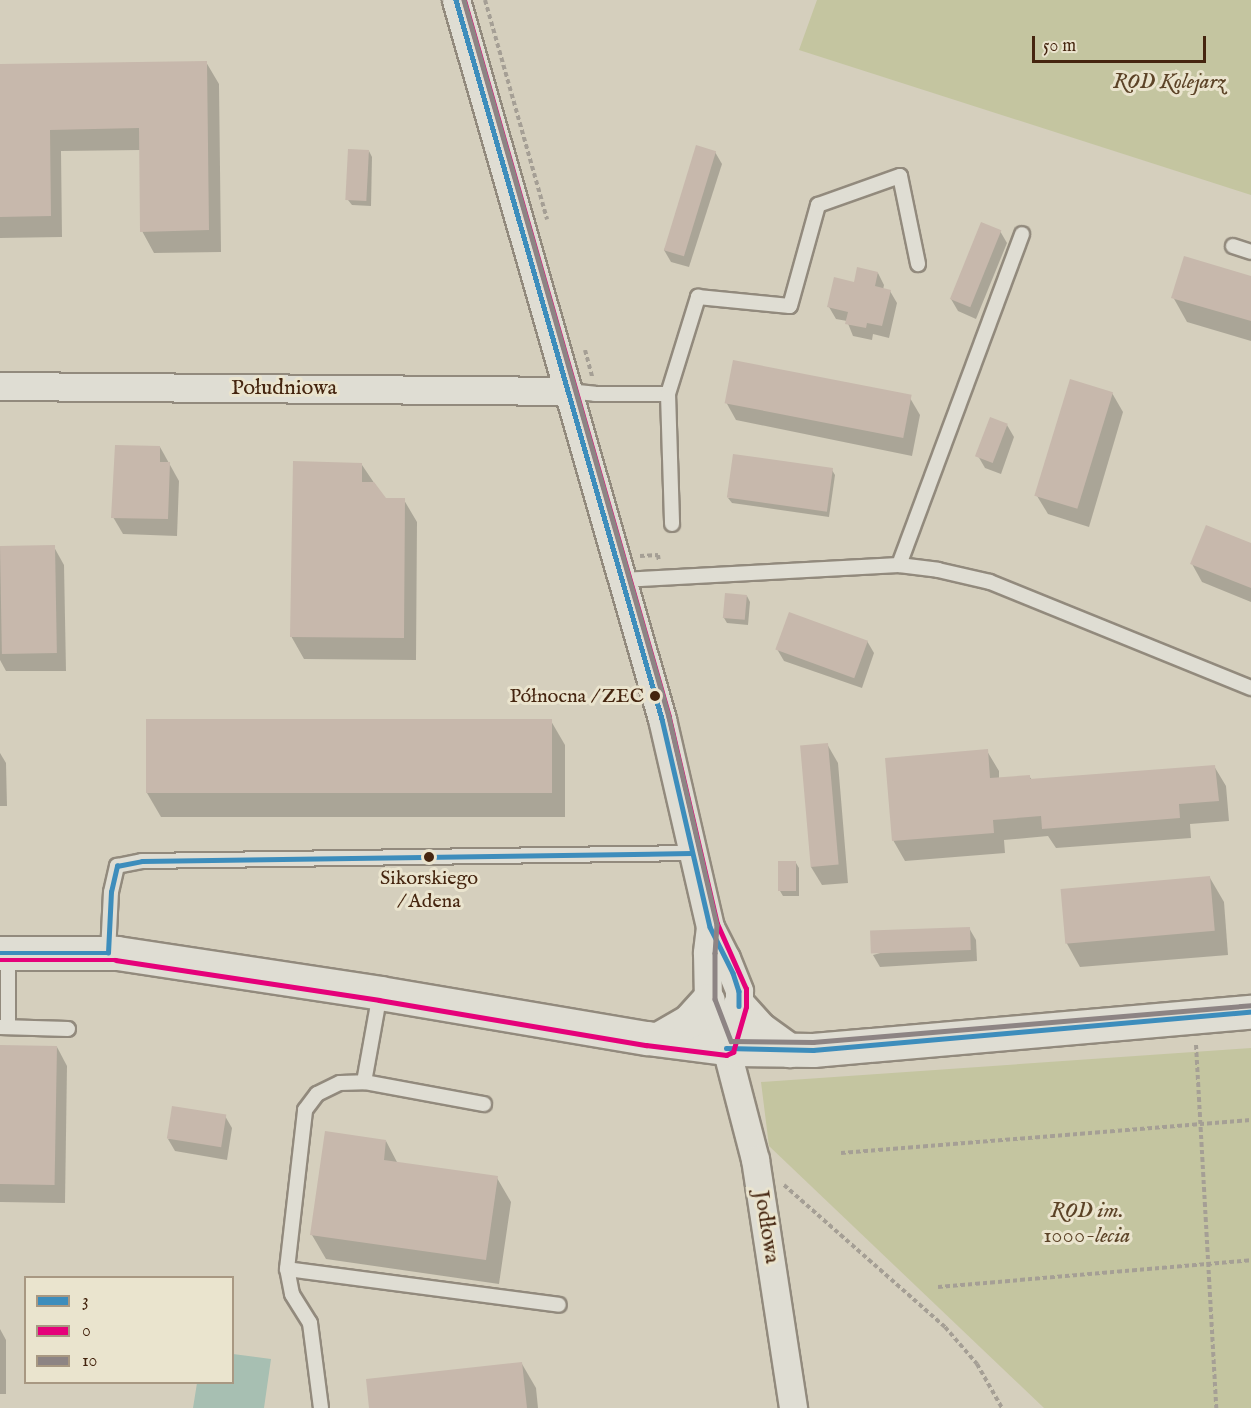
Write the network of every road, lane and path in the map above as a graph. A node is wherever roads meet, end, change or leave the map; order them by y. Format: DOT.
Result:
graph roads {
  1 [pos="456,0"];
  2 [pos="1023,234"];
  3 [pos="1233,246"];
  4 [pos="1251,252"];
  5 [pos="918,264"];
  6 [pos="0,386"];
  7 [pos="568,391"];
  8 [pos="668,394"];
  9 [pos="672,524"];
  10 [pos="899,565"];
  11 [pos="622,580"];
  12 [pos="1251,688"];
  13 [pos="691,853"];
  14 [pos="4,953"];
  15 [pos="108,953"];
  16 [pos="380,993"];
  17 [pos="723,1003"];
  18 [pos="1251,1012"];
  19 [pos="1194,1017"];
  20 [pos="4,1027"];
  21 [pos="68,1029"];
  22 [pos="658,1039"];
  23 [pos="726,1048"];
  24 [pos="789,1050"];
  25 [pos="364,1082"];
  26 [pos="484,1104"];
  27 [pos="1251,1120"];
  28 [pos="1201,1125"];
  29 [pos="841,1153"];
  30 [pos="755,1159"];
  31 [pos="1251,1260"];
  32 [pos="1208,1263"];
  33 [pos="287,1269"];
  34 [pos="938,1287"];
  35 [pos="559,1305"];
  36 [pos="321,1408"];
  37 [pos="793,1408"];
  38 [pos="1002,1408"];
  39 [pos="1216,1408"];
  1 -- 7 [label="street, Jodłowa"];
  2 -- 10 [label="lane"];
  3 -- 4 [label="lane"];
  5 -- 8 [label="lane"];
  6 -- 7 [label="street, Południowa"];
  7 -- 8 [label="lane"];
  7 -- 11 [label="street, Jodłowa"];
  8 -- 9 [label="lane"];
  10 -- 11 [label="lane"];
  10 -- 12 [label="lane"];
  11 -- 13 [label="street, Jodłowa"];
  13 -- 15 [label="lane"];
  13 -- 17 [label="street, Jodłowa"];
  14 -- 15 [label="street"];
  14 -- 20 [label="lane"];
  15 -- 16 [label="street"];
  16 -- 22 [label="street"];
  16 -- 25 [label="lane"];
  17 -- 22 [label="street"];
  17 -- 23 [label="street, Jodłowa"];
  17 -- 24 [label="street"];
  18 -- 19 [label="street"];
  19 -- 24 [label="street"];
  19 -- 28 [label="path"];
  20 -- 21 [label="lane"];
  22 -- 23 [label="street"];
  23 -- 24 [label="street"];
  23 -- 30 [label="street, Jodłowa"];
  25 -- 26 [label="lane"];
  25 -- 33 [label="lane"];
  27 -- 28 [label="path"];
  28 -- 29 [label="path"];
  28 -- 32 [label="path"];
  30 -- 37 [label="street, Jodłowa"];
  30 -- 38 [label="path"];
  31 -- 32 [label="path"];
  32 -- 34 [label="path"];
  32 -- 39 [label="path"];
  33 -- 35 [label="lane"];
  33 -- 36 [label="lane"];
}
